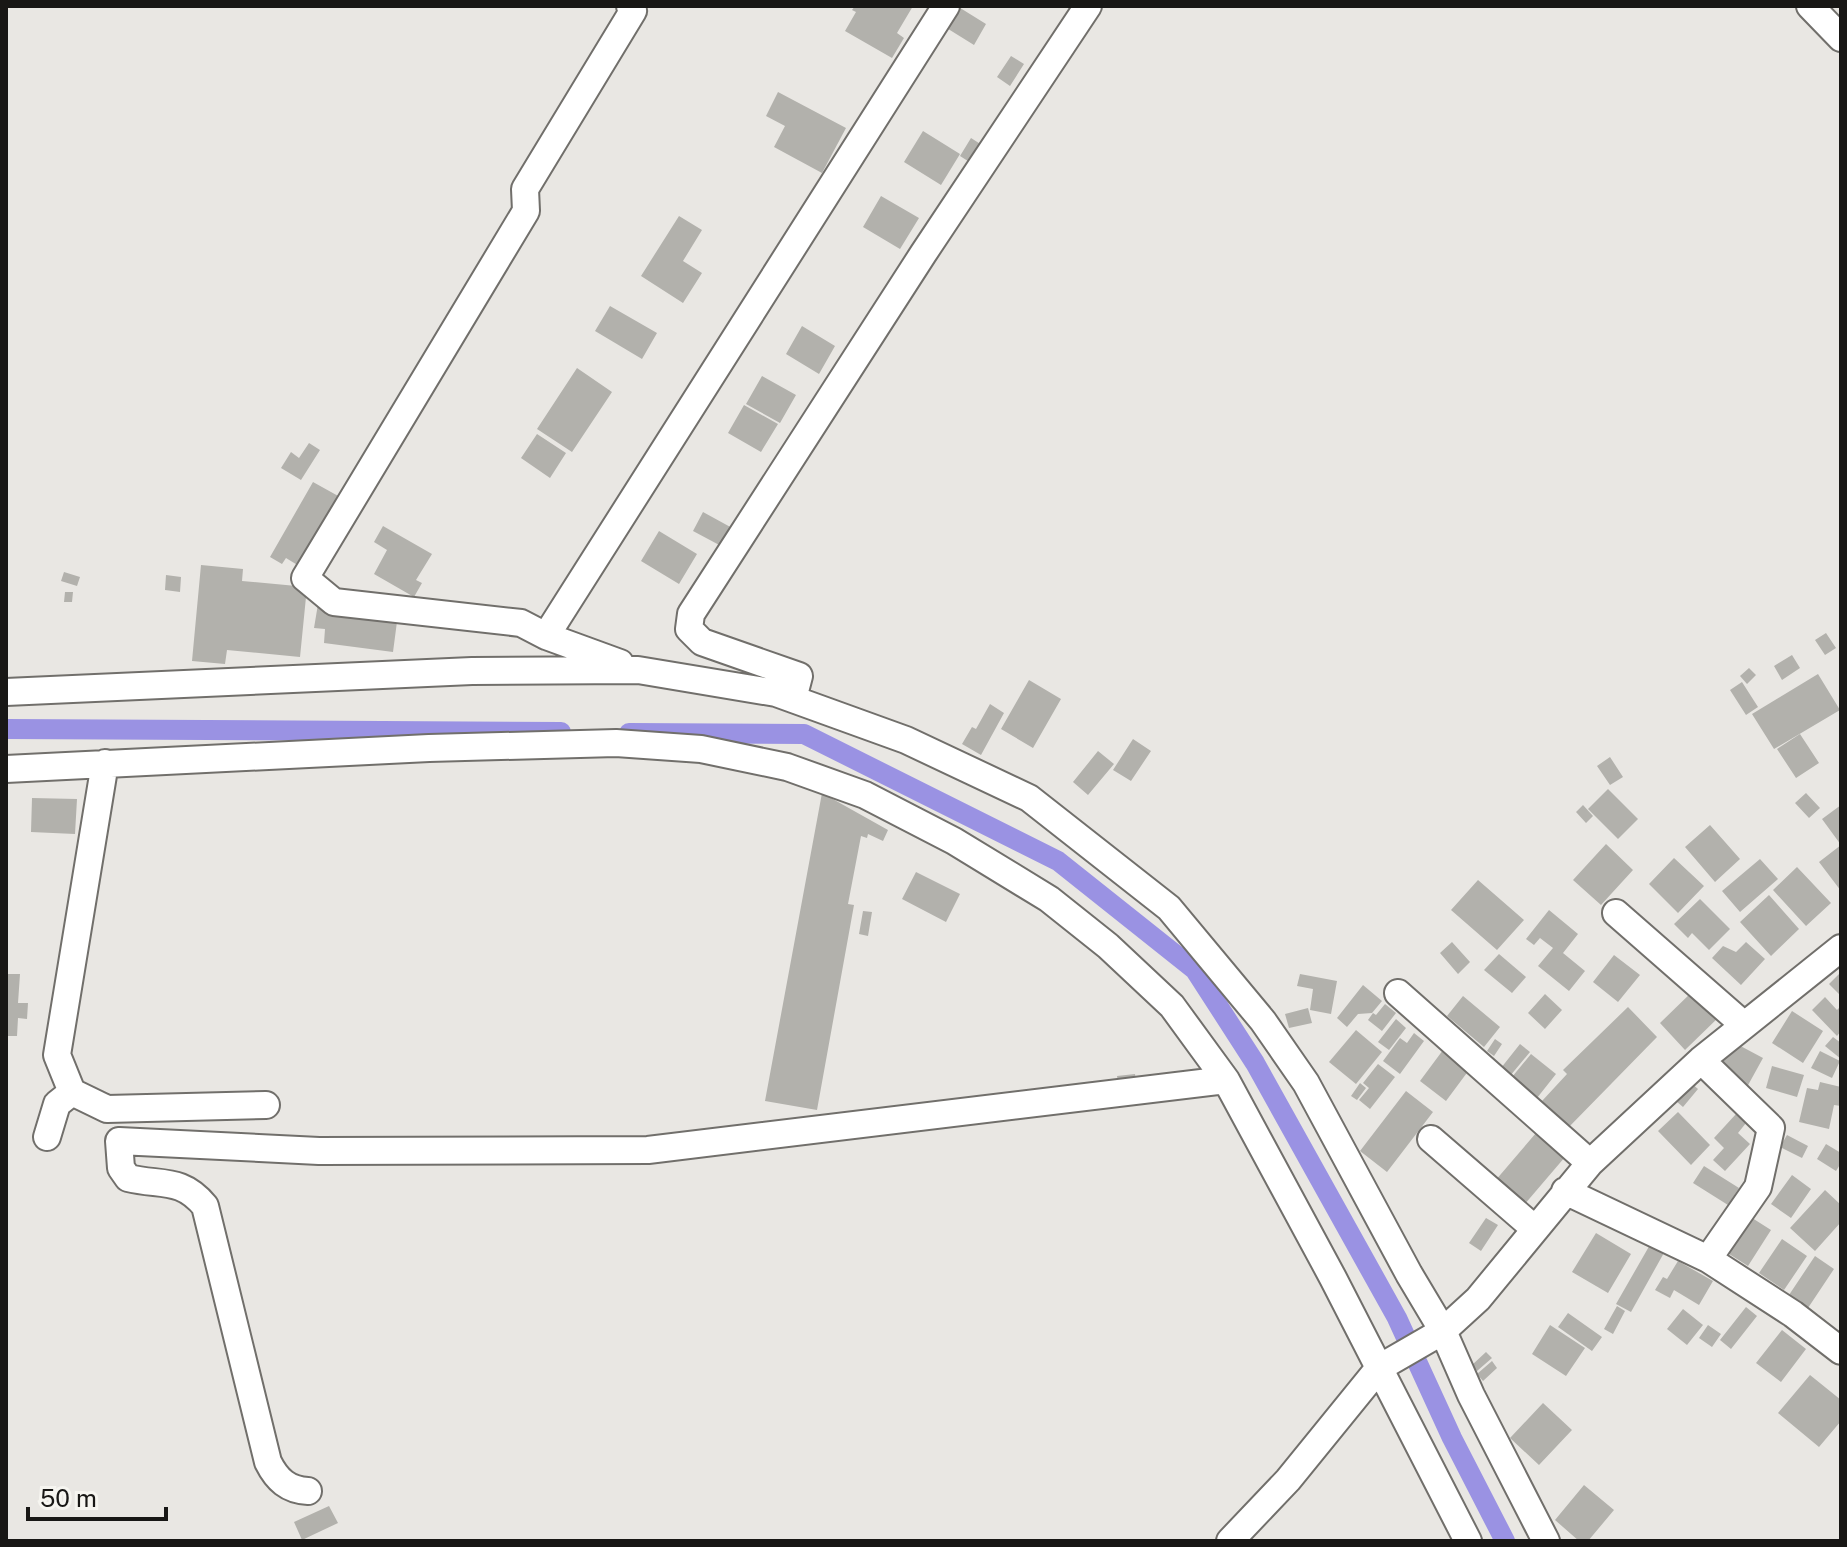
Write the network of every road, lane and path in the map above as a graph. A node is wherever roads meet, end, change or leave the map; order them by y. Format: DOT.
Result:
graph roads {
  1 [pos="630,6"];
  2 [pos="946,6"];
  3 [pos="1088,6"];
  4 [pos="1810,6"];
  5 [pos="1841,38"];
  6 [pos="546,636"];
  7 [pos="638,670"];
  8 [pos="6,692"];
  9 [pos="793,699"];
  10 [pos="105,763"];
  11 [pos="6,769"];
  12 [pos="1616,913"];
  13 [pos="1841,948"];
  14 [pos="1398,993"];
  15 [pos="1744,1025"];
  16 [pos="1701,1060"];
  17 [pos="1226,1080"];
  18 [pos="72,1092"];
  19 [pos="266,1105"];
  20 [pos="47,1137"];
  21 [pos="1431,1139"];
  22 [pos="1590,1163"];
  23 [pos="1565,1191"];
  24 [pos="1535,1229"];
  25 [pos="1708,1259"];
  26 [pos="1438,1334"];
  27 [pos="1841,1351"];
  28 [pos="1379,1368"];
  29 [pos="308,1491"];
  30 [pos="1230,1541"];
  31 [pos="1468,1541"];
  32 [pos="1546,1541"];
  1 -- 6 [label="street"];
  2 -- 6 [label="street"];
  3 -- 9 [label="street"];
  4 -- 5 [label="street"];
  6 -- 7 [label="street"];
  7 -- 8 [label="street"];
  7 -- 9 [label="street"];
  9 -- 26 [label="street"];
  10 -- 11 [label="street"];
  10 -- 17 [label="street"];
  10 -- 18 [label="street"];
  12 -- 15 [label="street"];
  13 -- 15 [label="street"];
  14 -- 22 [label="street"];
  15 -- 16 [label="street"];
  16 -- 22 [label="street"];
  16 -- 25 [label="street"];
  17 -- 28 [label="street"];
  17 -- 29 [label="street"];
  18 -- 19 [label="street"];
  18 -- 20 [label="street"];
  21 -- 24 [label="street"];
  22 -- 23 [label="street"];
  23 -- 24 [label="street"];
  23 -- 25 [label="street"];
  24 -- 26 [label="street"];
  25 -- 27 [label="street"];
  26 -- 28 [label="street"];
  26 -- 32 [label="street"];
  28 -- 30 [label="street"];
  28 -- 31 [label="street"];
}
